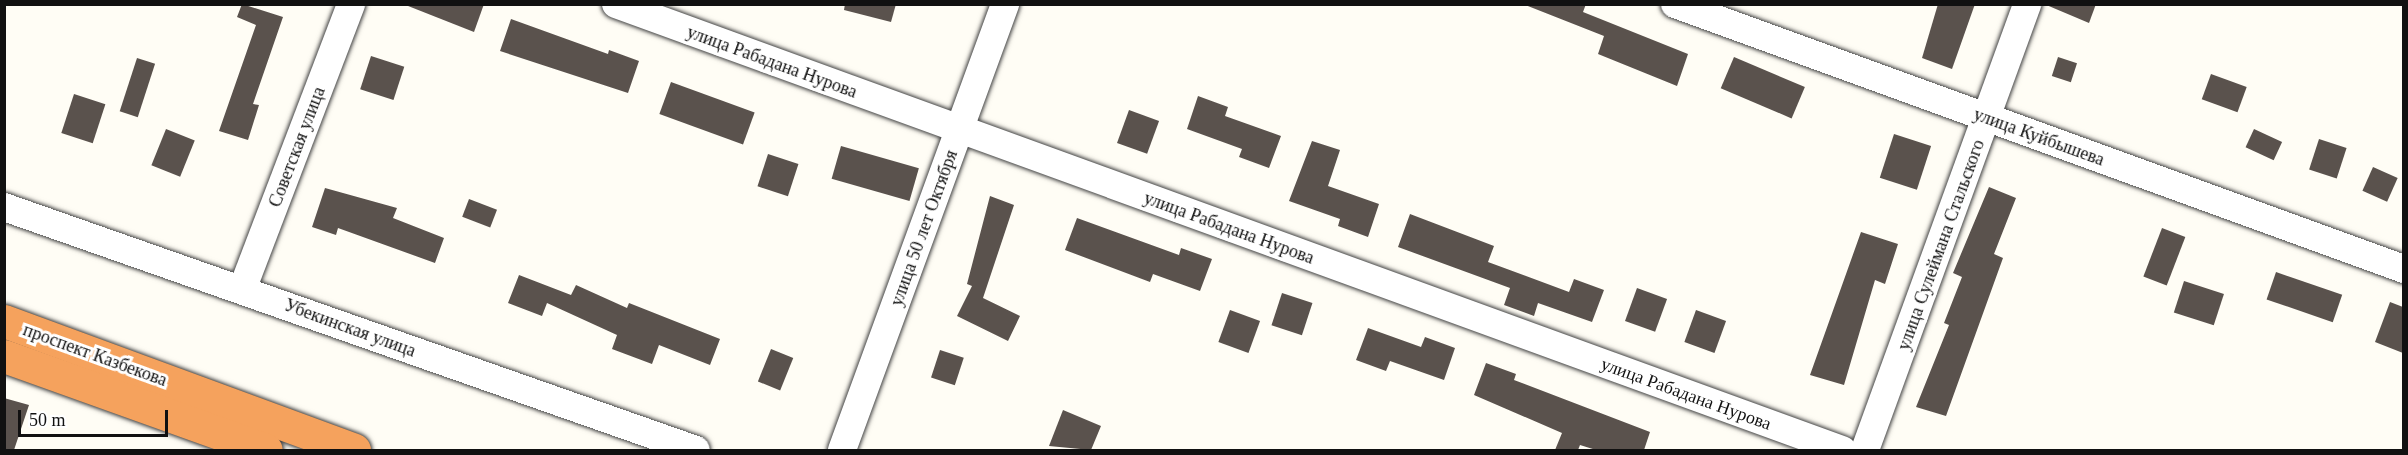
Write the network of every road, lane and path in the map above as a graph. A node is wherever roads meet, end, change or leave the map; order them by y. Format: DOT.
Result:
graph roads {
  1 [pos="351,4"];
  2 [pos="616,4"];
  3 [pos="1005,4"];
  4 [pos="1675,4"];
  5 [pos="2027,4"];
  6 [pos="1987,119"];
  7 [pos="960,130"];
  8 [pos="4,207"];
  9 [pos="2403,269"];
  10 [pos="242,290"];
  11 [pos="4,321"];
  12 [pos="4,356"];
  13 [pos="266,450"];
  14 [pos="354,450"];
  15 [pos="696,450"];
  16 [pos="842,450"];
  17 [pos="1842,450"];
  18 [pos="1865,450"];
  1 -- 10 [label="street, Советская улица"];
  2 -- 7 [label="street, улица Рабадана Нурова"];
  3 -- 7 [label="street, улица 50 лет Октября"];
  4 -- 6 [label="street, улица Куйбышева"];
  5 -- 6 [label="street, улица Сулеймана Стальского"];
  6 -- 9 [label="street, улица Куйбышева"];
  6 -- 18 [label="street, улица Сулеймана Стальского"];
  7 -- 16 [label="street, улица 50 лет Октября"];
  7 -- 17 [label="street, улица Рабадана Нурова"];
  8 -- 10 [label="street, Убекинская улица"];
  10 -- 15 [label="street, Убекинская улица"];
  11 -- 14 [label="highway, проспект Казбекова"];
  12 -- 13 [label="highway, проспект Казбекова"];
}
